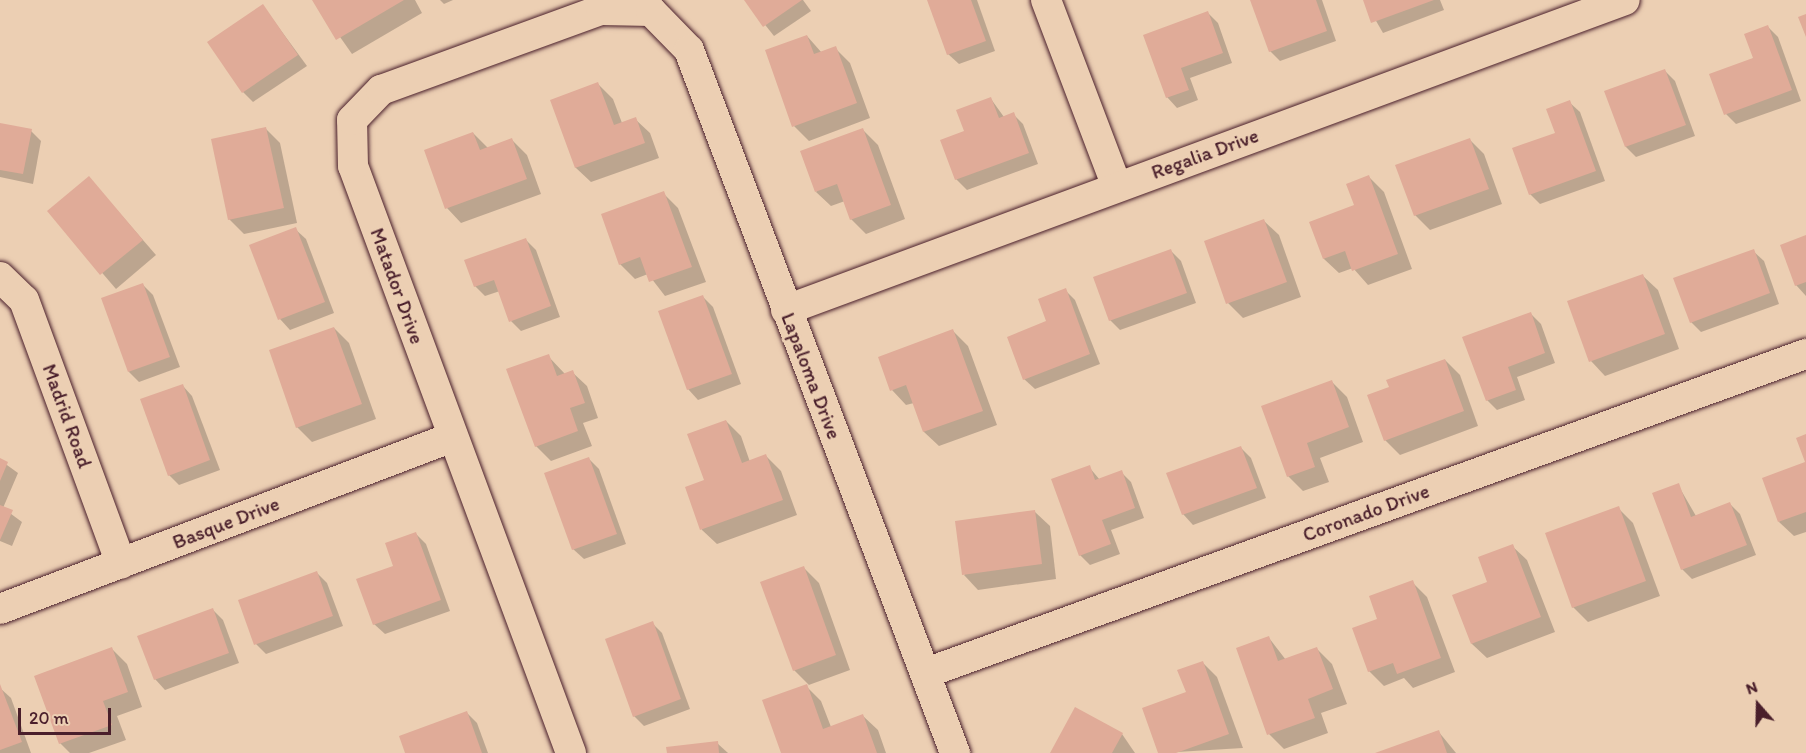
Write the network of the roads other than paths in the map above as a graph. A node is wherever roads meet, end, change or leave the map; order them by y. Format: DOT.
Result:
graph roads {
  1 [pos="1046,0"];
  2 [pos="1625,0"];
  3 [pos="651,11"];
  4 [pos="1117,187"];
  5 [pos="0,278"];
  6 [pos="786,310"];
  7 [pos="1806,354"];
  8 [pos="452,437"];
  9 [pos="122,564"];
  10 [pos="0,609"];
  11 [pos="926,673"];
  12 [pos="571,753"];
  13 [pos="955,753"];
  1 -- 4 [label="street"];
  2 -- 4 [label="street, Regalia Drive"];
  3 -- 6 [label="street, Lapaloma Drive"];
  3 -- 8 [label="street, Matador Drive"];
  4 -- 6 [label="street, Regalia Drive"];
  5 -- 9 [label="street, Madrid Road"];
  6 -- 11 [label="street, Lapaloma Drive"];
  7 -- 11 [label="street, Coronado Drive"];
  8 -- 9 [label="street, Basque Drive"];
  8 -- 12 [label="street, Matador Drive"];
  9 -- 10 [label="street, Basque Drive"];
  11 -- 13 [label="street, Lapaloma Drive"];
}
